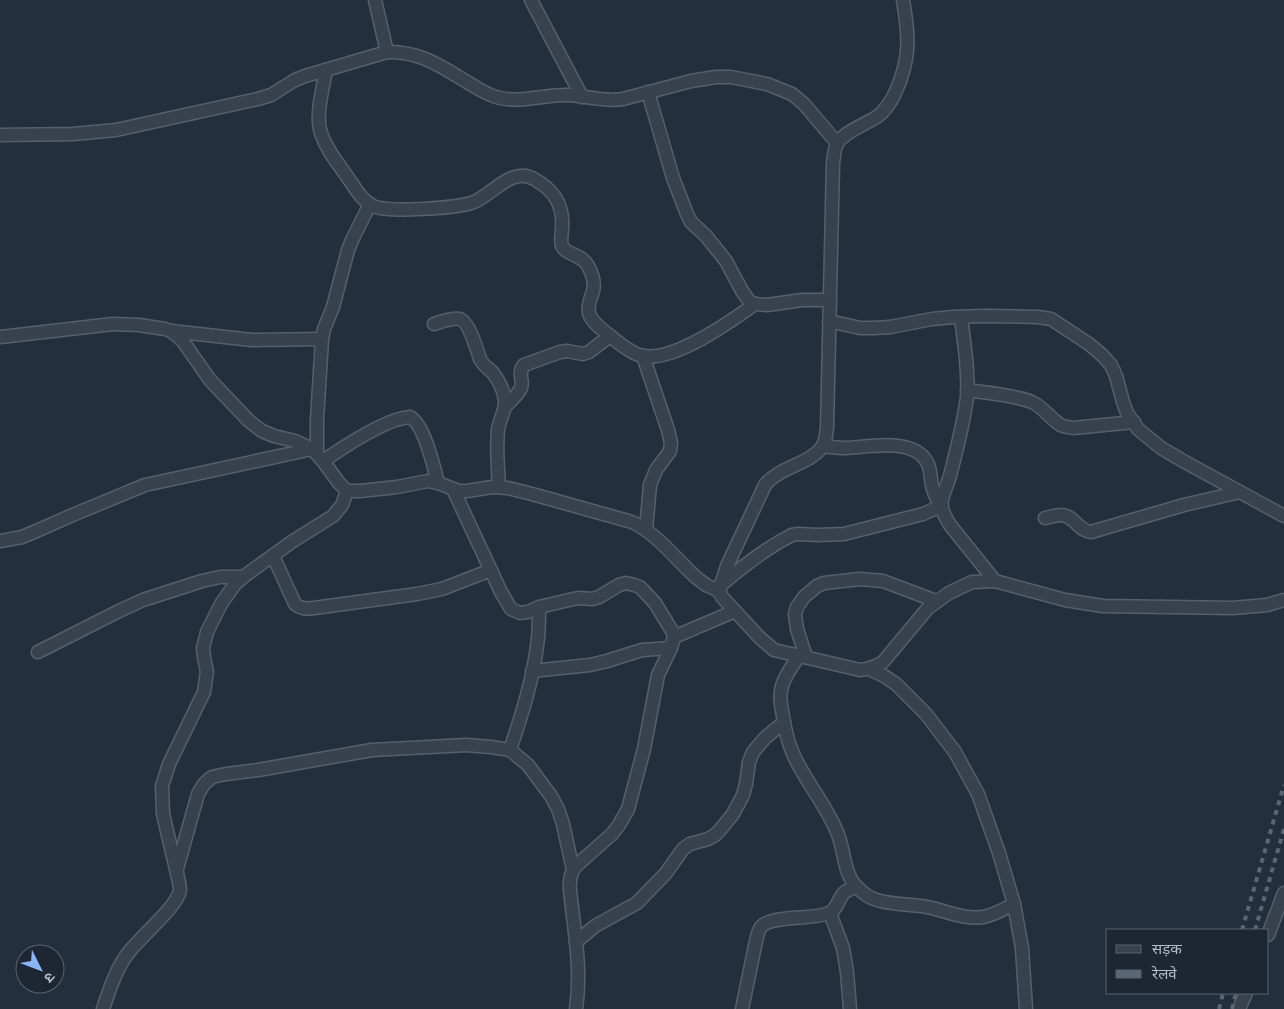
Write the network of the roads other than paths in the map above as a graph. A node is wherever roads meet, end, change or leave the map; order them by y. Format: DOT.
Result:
graph roads {
  1 [pos="375,0"];
  2 [pos="531,0"];
  3 [pos="903,0"];
  4 [pos="387,52"];
  5 [pos="326,70"];
  6 [pos="648,92"];
  7 [pos="582,97"];
  8 [pos="0,135"];
  9 [pos="837,143"];
  10 [pos="370,204"];
  11 [pos="830,300"];
  12 [pos="755,304"];
  13 [pos="961,317"];
  14 [pos="829,321"];
  15 [pos="434,324"];
  16 [pos="172,331"];
  17 [pos="610,336"];
  18 [pos="0,337"];
  19 [pos="322,339"];
  20 [pos="642,356"];
  21 [pos="967,390"];
  22 [pos="505,407"];
  23 [pos="1134,422"];
  24 [pos="822,446"];
  25 [pos="317,455"];
  26 [pos="438,483"];
  27 [pos="499,487"];
  28 [pos="453,489"];
  29 [pos="347,490"];
  30 [pos="1240,492"];
  31 [pos="941,506"];
  32 [pos="1284,516"];
  33 [pos="1045,518"];
  34 [pos="646,530"];
  35 [pos="0,541"];
  36 [pos="273,556"];
  37 [pos="491,570"];
  38 [pos="243,577"];
  39 [pos="995,581"];
  40 [pos="720,588"];
  41 [pos="1284,600"];
  42 [pos="936,601"];
  43 [pos="539,607"];
  44 [pos="735,611"];
  45 [pos="672,642"];
  46 [pos="38,652"];
  47 [pos="802,657"];
  48 [pos="869,669"];
  49 [pos="532,671"];
  50 [pos="784,722"];
  51 [pos="510,750"];
  52 [pos="572,870"];
  53 [pos="176,872"];
  54 [pos="856,886"];
  55 [pos="1284,893"];
  56 [pos="1014,904"];
  57 [pos="830,913"];
  58 [pos="1269,932"];
  59 [pos="576,942"];
  60 [pos="1246,994"];
  61 [pos="103,1009"];
  62 [pos="576,1009"];
  63 [pos="742,1009"];
  64 [pos="850,1009"];
  65 [pos="1026,1009"];
  66 [pos="1239,1009"];
  1 -- 4 [label="street"];
  2 -- 7 [label="street"];
  3 -- 9 [label="street"];
  4 -- 5 [label="street"];
  4 -- 7 [label="street"];
  5 -- 8 [label="street"];
  5 -- 10 [label="street"];
  6 -- 7 [label="street"];
  6 -- 9 [label="street"];
  6 -- 12 [label="street"];
  9 -- 11 [label="street"];
  10 -- 17 [label="street"];
  10 -- 19 [label="street"];
  11 -- 12 [label="street"];
  11 -- 14 [label="street"];
  12 -- 20 [label="street"];
  13 -- 14 [label="street"];
  13 -- 21 [label="street"];
  13 -- 23 [label="street"];
  14 -- 24 [label="street"];
  15 -- 22 [label="street"];
  16 -- 18 [label="street"];
  16 -- 19 [label="street"];
  16 -- 25 [label="street"];
  17 -- 20 [label="street"];
  17 -- 22 [label="street"];
  19 -- 25 [label="street"];
  20 -- 34 [label="street"];
  21 -- 23 [label="street"];
  21 -- 31 [label="street"];
  22 -- 27 [label="street"];
  23 -- 30 [label="street"];
  24 -- 31 [label="street"];
  24 -- 40 [label="street"];
  25 -- 26 [label="street"];
  25 -- 29 [label="street"];
  25 -- 35 [label="street"];
  26 -- 28 [label="street"];
  26 -- 29 [label="street"];
  27 -- 28 [label="street"];
  27 -- 34 [label="street"];
  28 -- 37 [label="street"];
  29 -- 36 [label="street"];
  30 -- 32 [label="street"];
  30 -- 33 [label="street"];
  31 -- 39 [label="street"];
  31 -- 40 [label="street"];
  34 -- 40 [label="street"];
  36 -- 37 [label="street"];
  36 -- 38 [label="street"];
  37 -- 43 [label="street"];
  38 -- 46 [label="street"];
  38 -- 53 [label="street"];
  39 -- 41 [label="street"];
  39 -- 42 [label="street"];
  40 -- 44 [label="street"];
  42 -- 47 [label="street"];
  42 -- 48 [label="street"];
  43 -- 45 [label="street"];
  43 -- 49 [label="street"];
  44 -- 45 [label="street"];
  44 -- 47 [label="street"];
  45 -- 49 [label="street"];
  45 -- 52 [label="street"];
  47 -- 48 [label="street"];
  47 -- 50 [label="street"];
  48 -- 56 [label="street"];
  49 -- 51 [label="street"];
  50 -- 54 [label="street"];
  50 -- 59 [label="street"];
  51 -- 52 [label="street"];
  51 -- 53 [label="street"];
  52 -- 59 [label="street"];
  53 -- 61 [label="street"];
  54 -- 56 [label="street"];
  54 -- 57 [label="street"];
  55 -- 58 [label="street"];
  56 -- 65 [label="street"];
  57 -- 63 [label="street"];
  57 -- 64 [label="street"];
  59 -- 62 [label="street"];
  60 -- 66 [label="street"];
}
